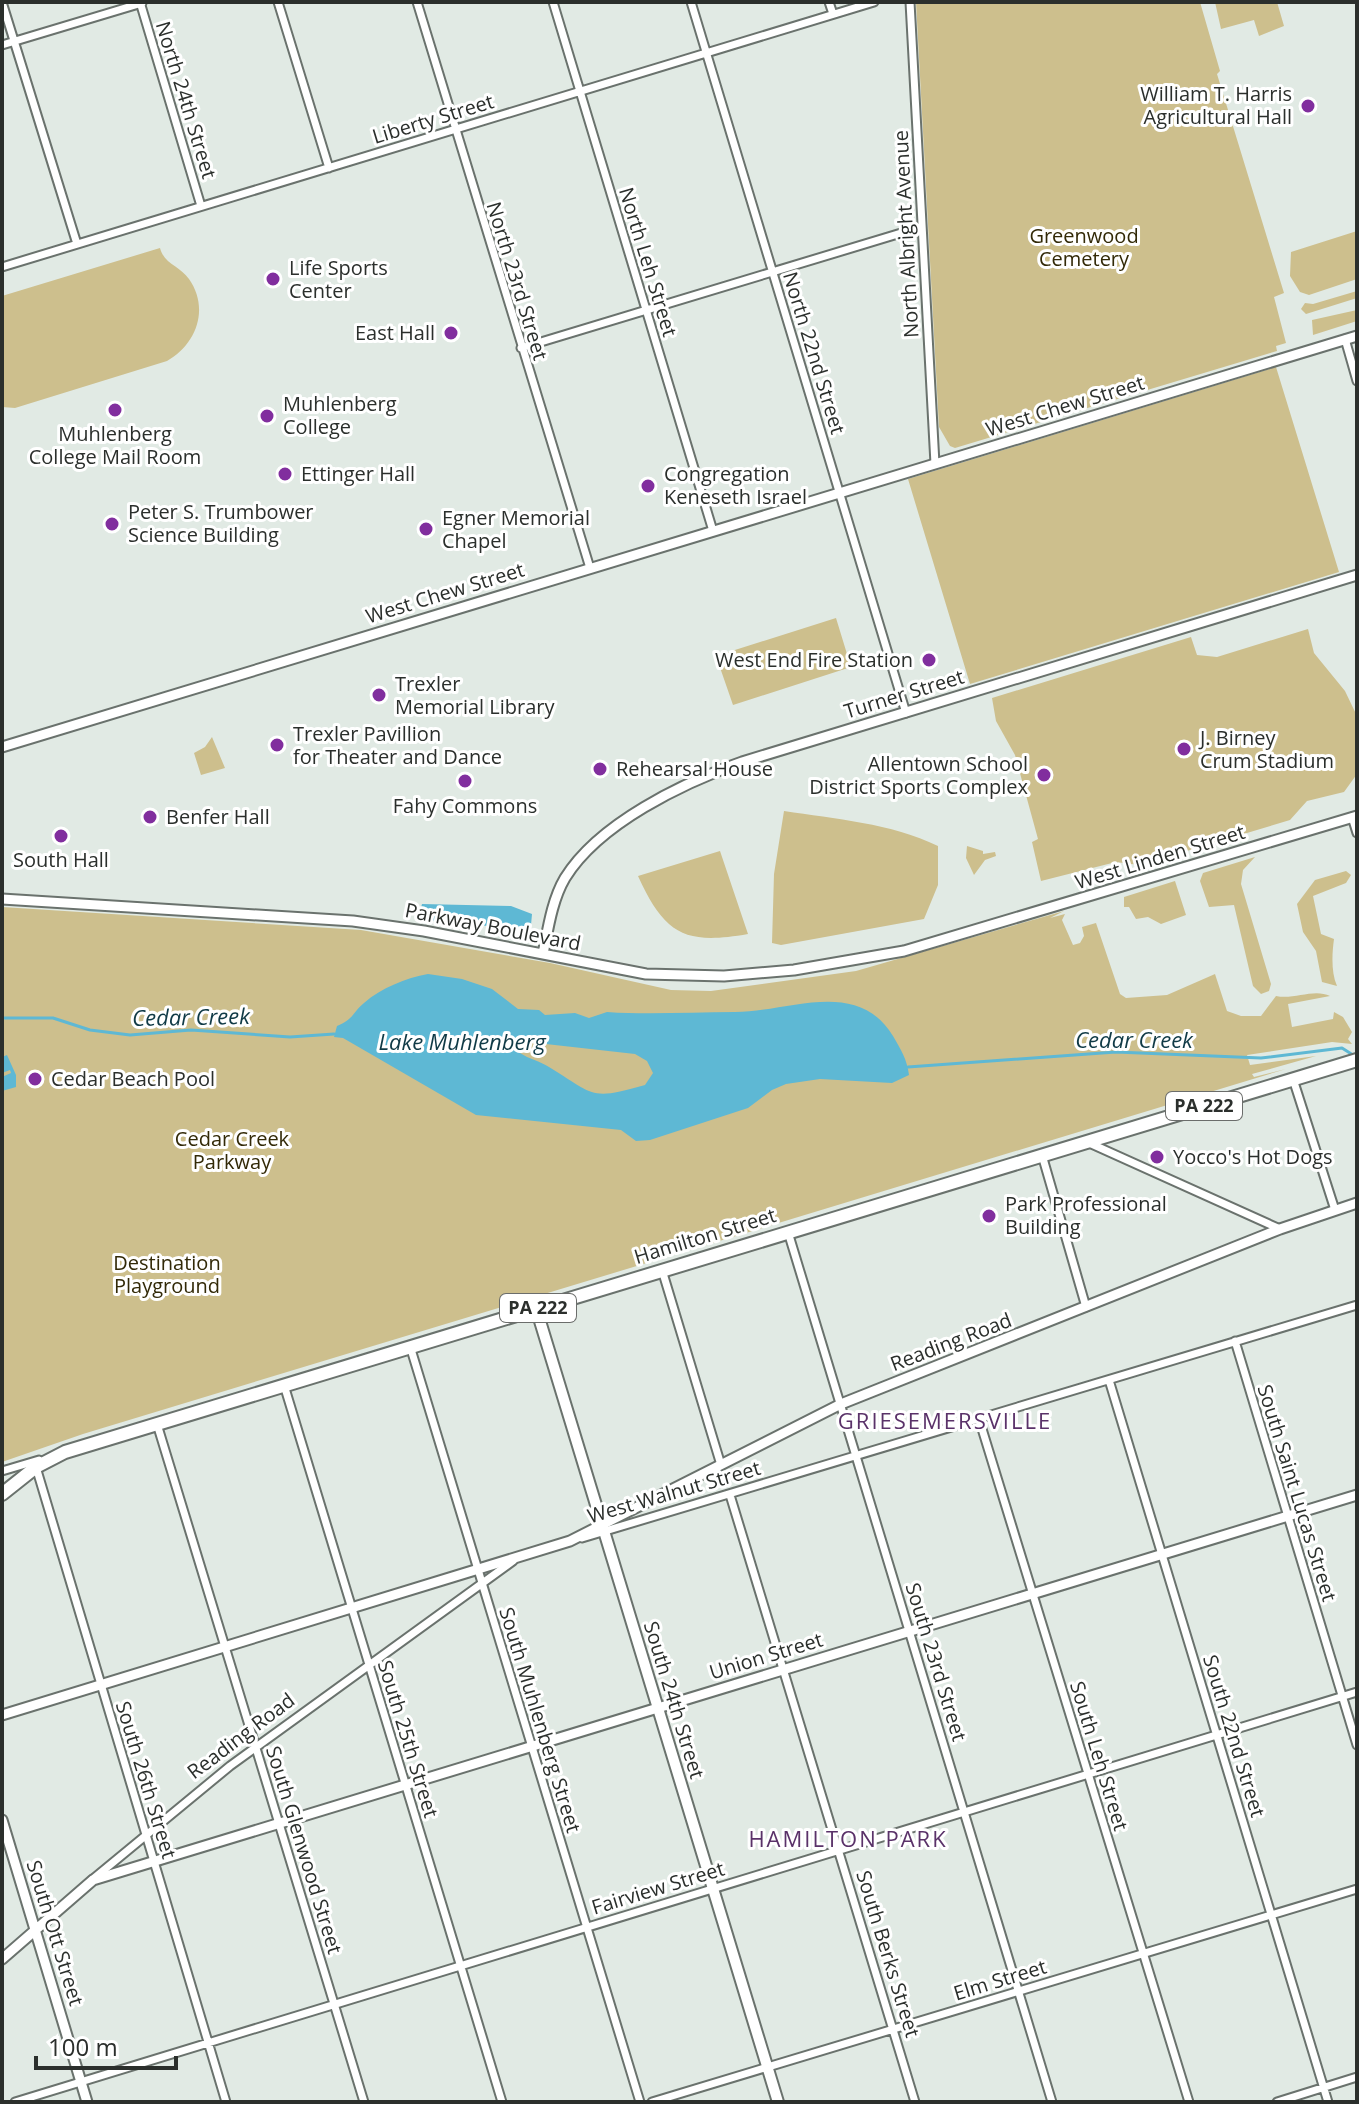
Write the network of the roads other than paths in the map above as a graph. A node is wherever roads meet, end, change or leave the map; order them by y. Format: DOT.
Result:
graph roads {
  1 [pos="2,2"];
  2 [pos="141,2"];
  3 [pos="278,2"];
  4 [pos="417,2"];
  5 [pos="553,2"];
  6 [pos="691,2"];
  7 [pos="829,2"];
  8 [pos="874,2"];
  9 [pos="910,2"];
  10 [pos="833,14"];
  11 [pos="14,41"];
  12 [pos="2,45"];
  13 [pos="707,53"];
  14 [pos="580,91"];
  15 [pos="455,129"];
  16 [pos="329,168"];
  17 [pos="201,206"];
  18 [pos="921,227"];
  19 [pos="77,244"];
  20 [pos="2,267"];
  21 [pos="773,272"];
  22 [pos="646,311"];
  23 [pos="1357,336"];
  24 [pos="1345,339"];
  25 [pos="521,348"];
  26 [pos="1357,381"];
  27 [pos="935,464"];
  28 [pos="840,493"];
  29 [pos="713,531"];
  30 [pos="590,568"];
  31 [pos="1357,575"];
  32 [pos="906,713"];
  33 [pos="2,747"];
  34 [pos="1355,816"];
  35 [pos="1357,833"];
  36 [pos="2,899"];
  37 [pos="973,932"];
  38 [pos="543,954"];
  39 [pos="1357,1060"];
  40 [pos="1293,1079"];
  41 [pos="1085,1141"];
  42 [pos="1042,1155"];
  43 [pos="1357,1203"];
  44 [pos="1335,1210"];
  45 [pos="1280,1229"];
  46 [pos="788,1232"];
  47 [pos="662,1270"];
  48 [pos="1357,1305"];
  49 [pos="1086,1307"];
  50 [pos="536,1308"];
  51 [pos="1235,1341"];
  52 [pos="410,1346"];
  53 [pos="1109,1380"];
  54 [pos="284,1385"];
  55 [pos="841,1404"];
  56 [pos="979,1419"];
  57 [pos="157,1424"];
  58 [pos="65,1452"];
  59 [pos="856,1456"];
  60 [pos="721,1465"];
  61 [pos="36,1467"];
  62 [pos="2,1471"];
  63 [pos="2,1494"];
  64 [pos="730,1495"];
  65 [pos="1357,1495"];
  66 [pos="1288,1517"];
  67 [pos="603,1529"];
  68 [pos="570,1541"];
  69 [pos="1162,1555"];
  70 [pos="515,1560"];
  71 [pos="478,1571"];
  72 [pos="482,1583"];
  73 [pos="1033,1594"];
  74 [pos="352,1609"];
  75 [pos="910,1631"];
  76 [pos="225,1647"];
  77 [pos="369,1664"];
  78 [pos="783,1670"];
  79 [pos="100,1685"];
  80 [pos="1357,1692"];
  81 [pos="1342,1697"];
  82 [pos="658,1708"];
  83 [pos="2,1715"];
  84 [pos="1217,1735"];
  85 [pos="1357,1745"];
  86 [pos="256,1747"];
  87 [pos="532,1747"];
  88 [pos="1088,1774"];
  89 [pos="406,1785"];
  90 [pos="964,1812"];
  91 [pos="2,1820"];
  92 [pos="279,1823"];
  93 [pos="146,1834"];
  94 [pos="838,1850"];
  95 [pos="154,1861"];
  96 [pos="93,1880"];
  97 [pos="712,1888"];
  98 [pos="1357,1889"];
  99 [pos="1271,1915"];
  100 [pos="586,1927"];
  101 [pos="34,1929"];
  102 [pos="1143,1953"];
  103 [pos="2,1959"];
  104 [pos="461,1965"];
  105 [pos="1019,1991"];
  106 [pos="334,2003"];
  107 [pos="895,2028"];
  108 [pos="207,2041"];
  109 [pos="767,2067"];
  110 [pos="1357,2077"];
  111 [pos="80,2079"];
  112 [pos="1324,2088"];
  113 [pos="15,2102"];
  114 [pos="87,2102"];
  115 [pos="226,2102"];
  116 [pos="364,2102"];
  117 [pos="502,2102"];
  118 [pos="640,2102"];
  119 [pos="652,2102"];
  120 [pos="778,2102"];
  121 [pos="915,2102"];
  122 [pos="1052,2102"];
  123 [pos="1189,2102"];
  124 [pos="1277,2102"];
  125 [pos="1328,2102"];
  1 -- 11 [label="street"];
  2 -- 11 [label="street"];
  2 -- 17 [label="street, North 24th Street"];
  3 -- 16 [label="street"];
  4 -- 15 [label="street, North 23rd Street"];
  5 -- 14 [label="street, North Leh Street"];
  6 -- 13 [label="street, North 22nd Street"];
  7 -- 10 [label="street"];
  8 -- 10 [label="street, Liberty Street"];
  9 -- 18 [label="street, North Albright Avenue"];
  10 -- 13 [label="street, Liberty Street"];
  11 -- 12 [label="street"];
  11 -- 19 [label="street"];
  13 -- 14 [label="street, Liberty Street"];
  13 -- 21 [label="street, North 22nd Street"];
  14 -- 15 [label="street, Liberty Street"];
  14 -- 22 [label="street, North Leh Street"];
  15 -- 16 [label="street, Liberty Street"];
  15 -- 25 [label="street, North 23rd Street"];
  16 -- 17 [label="street, Liberty Street"];
  17 -- 19 [label="street, Liberty Street"];
  18 -- 21 [label="street"];
  18 -- 27 [label="street, North Albright Avenue"];
  19 -- 20 [label="street, Liberty Street"];
  21 -- 22 [label="street"];
  21 -- 28 [label="street, North 22nd Street"];
  22 -- 25 [label="street"];
  22 -- 29 [label="street, North Leh Street"];
  23 -- 24 [label="street, West Chew Street"];
  24 -- 26 [label="street"];
  24 -- 27 [label="street, West Chew Street"];
  25 -- 30 [label="street, North 23rd Street"];
  27 -- 28 [label="street, West Chew Street"];
  28 -- 29 [label="street, West Chew Street"];
  28 -- 32 [label="street, North 22nd Street"];
  29 -- 30 [label="street, West Chew Street"];
  30 -- 33 [label="street, West Chew Street"];
  31 -- 32 [label="street, Turner Street"];
  32 -- 38 [label="street, Turner Street"];
  34 -- 35 [label="street"];
  34 -- 37 [label="street, West Linden Street"];
  36 -- 38 [label="street, Parkway Boulevard"];
  37 -- 38 [label="street, Parkway Boulevard"];
  39 -- 40 [label="main road, Hamilton Street / PA 222"];
  40 -- 41 [label="main road, Hamilton Street / PA 222"];
  40 -- 44 [label="street"];
  41 -- 42 [label="main road, Hamilton Street / PA 222"];
  41 -- 45 [label="street"];
  42 -- 46 [label="main road, Hamilton Street / PA 222"];
  42 -- 49 [label="street"];
  43 -- 44 [label="street, Reading Road"];
  44 -- 45 [label="street, Reading Road"];
  45 -- 49 [label="street, Reading Road"];
  46 -- 47 [label="main road, Hamilton Street / PA 222"];
  46 -- 55 [label="street, South 23rd Street"];
  47 -- 50 [label="main road, Hamilton Street / PA 222"];
  47 -- 60 [label="street"];
  48 -- 51 [label="street, West Walnut Street"];
  49 -- 55 [label="street, Reading Road"];
  50 -- 52 [label="main road, Hamilton Street / PA 222"];
  50 -- 67 [label="main road, South 24th Street"];
  51 -- 53 [label="street, West Walnut Street"];
  51 -- 66 [label="street, South Saint Lucas Street"];
  52 -- 54 [label="main road, Hamilton Street / PA 222"];
  52 -- 71 [label="street, South Muhlenberg Street"];
  53 -- 56 [label="street, West Walnut Street"];
  53 -- 69 [label="street, South 22nd Street"];
  54 -- 57 [label="main road, Hamilton Street / PA 222"];
  54 -- 74 [label="street, South 25th Street"];
  55 -- 59 [label="street, South 23rd Street"];
  55 -- 60 [label="street, Reading Road"];
  56 -- 59 [label="street, West Walnut Street"];
  56 -- 73 [label="street, South Leh Street"];
  57 -- 58 [label="main road, Hamilton Street / PA 222"];
  57 -- 76 [label="street, South Glenwood Street"];
  58 -- 61 [label="main road, Hamilton Street / PA 222"];
  58 -- 62 [label="street, Hamilton Street"];
  59 -- 64 [label="street, West Walnut Street"];
  59 -- 75 [label="street, South 23rd Street"];
  60 -- 67 [label="street, Reading Road"];
  61 -- 63 [label="main road, PA 222"];
  61 -- 79 [label="street, South 26th Street"];
  64 -- 67 [label="street, West Walnut Street"];
  64 -- 78 [label="street, South Berks Street"];
  65 -- 66 [label="street, Union Street"];
  66 -- 69 [label="street, Union Street"];
  66 -- 81 [label="street, South Saint Lucas Street"];
  67 -- 68 [label="street, Reading Road"];
  67 -- 82 [label="main road, South 24th Street"];
  68 -- 70 [label="street, West Walnut Street"];
  69 -- 73 [label="street, Union Street"];
  69 -- 84 [label="street, South 22nd Street"];
  70 -- 71 [label="street, West Walnut Street"];
  70 -- 72 [label="street, Reading Road"];
  71 -- 72 [label="street, South Muhlenberg Street"];
  71 -- 74 [label="street, West Walnut Street"];
  72 -- 77 [label="street, Reading Road"];
  72 -- 87 [label="street, South Muhlenberg Street"];
  73 -- 75 [label="street, Union Street"];
  73 -- 88 [label="street, South Leh Street"];
  74 -- 76 [label="street, West Walnut Street"];
  74 -- 77 [label="street, South 25th Street"];
  75 -- 78 [label="street, Union Street"];
  75 -- 90 [label="street, South 23rd Street"];
  76 -- 79 [label="street, West Walnut Street"];
  76 -- 86 [label="street, South Glenwood Street"];
  77 -- 86 [label="street, Reading Road"];
  77 -- 89 [label="street, South 25th Street"];
  78 -- 82 [label="street, Union Street"];
  78 -- 94 [label="street, South Berks Street"];
  79 -- 83 [label="street, West Walnut Street"];
  79 -- 93 [label="street, South 26th Street"];
  80 -- 81 [label="street, Fairview Street"];
  81 -- 84 [label="street, Fairview Street"];
  81 -- 85 [label="street, South Saint Lucas Street"];
  82 -- 87 [label="street, Union Street"];
  82 -- 97 [label="main road, South 24th Street"];
  84 -- 88 [label="street, Fairview Street"];
  84 -- 99 [label="street, South 22nd Street"];
  86 -- 92 [label="street, South Glenwood Street"];
  86 -- 93 [label="street, Reading Road"];
  87 -- 89 [label="street, Union Street"];
  87 -- 100 [label="street, South Muhlenberg Street"];
  88 -- 90 [label="street, Fairview Street"];
  88 -- 102 [label="street, South Leh Street"];
  89 -- 92 [label="street, Union Street"];
  89 -- 104 [label="street, South 25th Street"];
  90 -- 94 [label="street, Fairview Street"];
  90 -- 105 [label="street, South 23rd Street"];
  91 -- 101 [label="street, South Ott Street"];
  92 -- 95 [label="street, Union Street"];
  92 -- 106 [label="street, South Glenwood Street"];
  93 -- 95 [label="street, South 26th Street"];
  93 -- 96 [label="street, Reading Road"];
  94 -- 97 [label="street, Fairview Street"];
  94 -- 107 [label="street, South Berks Street"];
  95 -- 96 [label="street, Union Street"];
  95 -- 108 [label="street, South 26th Street"];
  96 -- 101 [label="street, Reading Road"];
  97 -- 100 [label="street, Fairview Street"];
  97 -- 109 [label="main road, South 24th Street"];
  98 -- 99 [label="street, Elm Street"];
  99 -- 102 [label="street, Elm Street"];
  99 -- 112 [label="street, South 22nd Street"];
  100 -- 104 [label="street, Fairview Street"];
  100 -- 118 [label="street, South Muhlenberg Street"];
  101 -- 103 [label="street, Reading Road"];
  101 -- 111 [label="street, South Ott Street"];
  102 -- 105 [label="street, Elm Street"];
  102 -- 123 [label="street, South Leh Street"];
  104 -- 106 [label="street, Fairview Street"];
  104 -- 117 [label="street, South 25th Street"];
  105 -- 107 [label="street, Elm Street"];
  105 -- 122 [label="street, South 23rd Street"];
  106 -- 108 [label="street, Fairview Street"];
  106 -- 116 [label="street, South Glenwood Street"];
  107 -- 109 [label="street, Elm Street"];
  107 -- 121 [label="street, South Berks Street"];
  108 -- 111 [label="street, Fairview Street"];
  108 -- 115 [label="street, South 26th Street"];
  109 -- 119 [label="street, Elm Street"];
  109 -- 120 [label="main road, South 24th Street"];
  110 -- 112 [label="street"];
  111 -- 113 [label="street, Fairview Street"];
  111 -- 114 [label="street, South Ott Street"];
  112 -- 124 [label="street"];
  112 -- 125 [label="street, South 22nd Street"];
}
